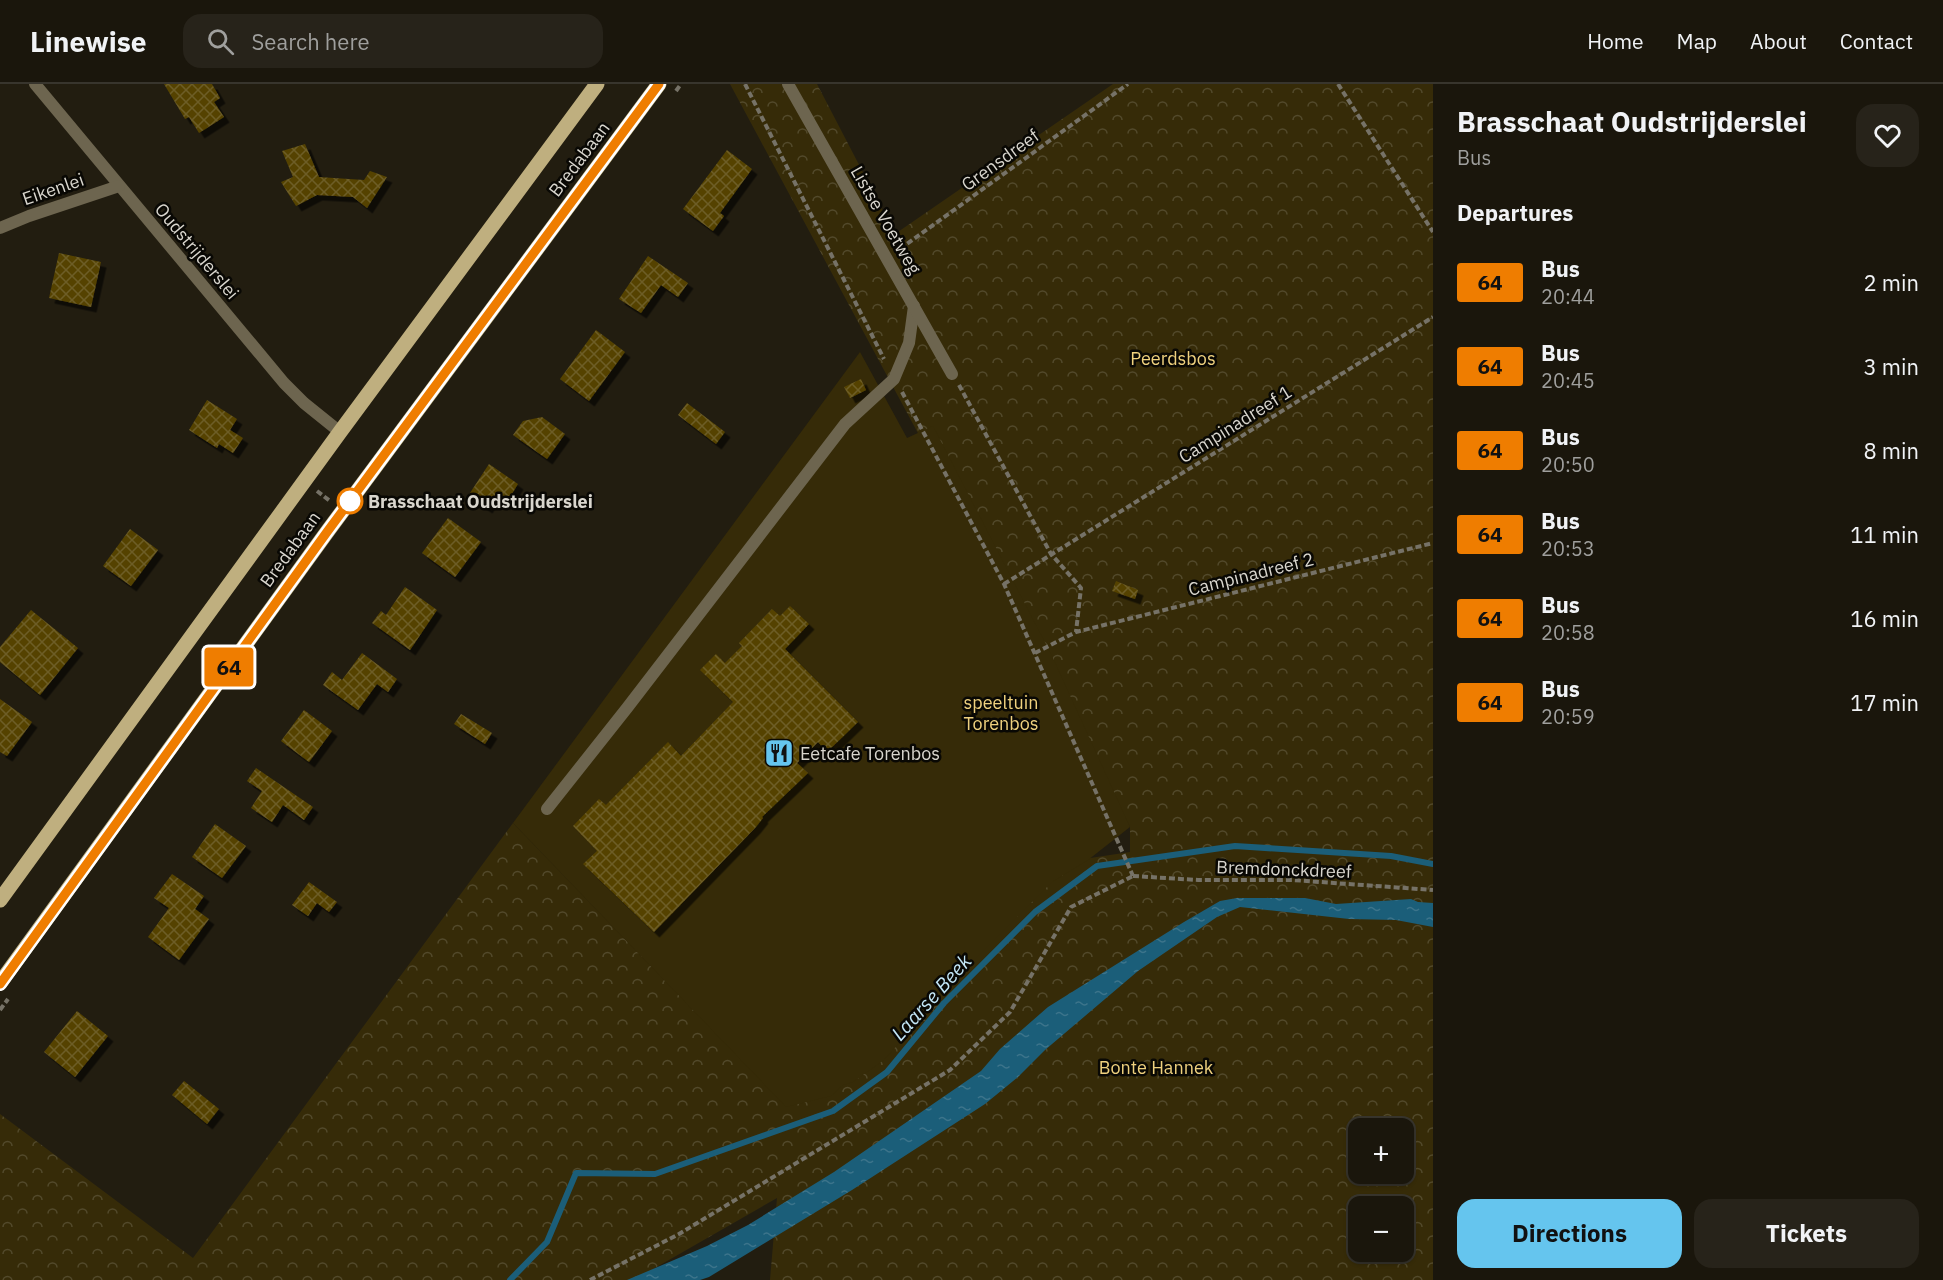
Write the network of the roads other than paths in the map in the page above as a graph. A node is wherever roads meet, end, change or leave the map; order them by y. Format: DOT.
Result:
graph roads {
  1 [pos="35,84"];
  2 [pos="597,84"];
  3 [pos="659,84"];
  4 [pos="788,84"];
  5 [pos="119,186"];
  6 [pos="0,228"];
  7 [pos="914,306"];
  8 [pos="952,374"];
  9 [pos="340,432"];
  10 [pos="547,808"];
  11 [pos="0,900"];
  12 [pos="0,984"];
  1 -- 5 [label="street, Oudstrijderslei"];
  2 -- 9 [label="main road, Bredabaan"];
  3 -- 12 [label="main road, Bredabaan"];
  4 -- 7 [label="street, Listse Voetweg"];
  5 -- 6 [label="street, Eikenlei"];
  5 -- 9 [label="street, Oudstrijderslei"];
  7 -- 8 [label="street, Listse Voetweg"];
  7 -- 10 [label="street"];
  9 -- 11 [label="main road, Bredabaan"];
}
